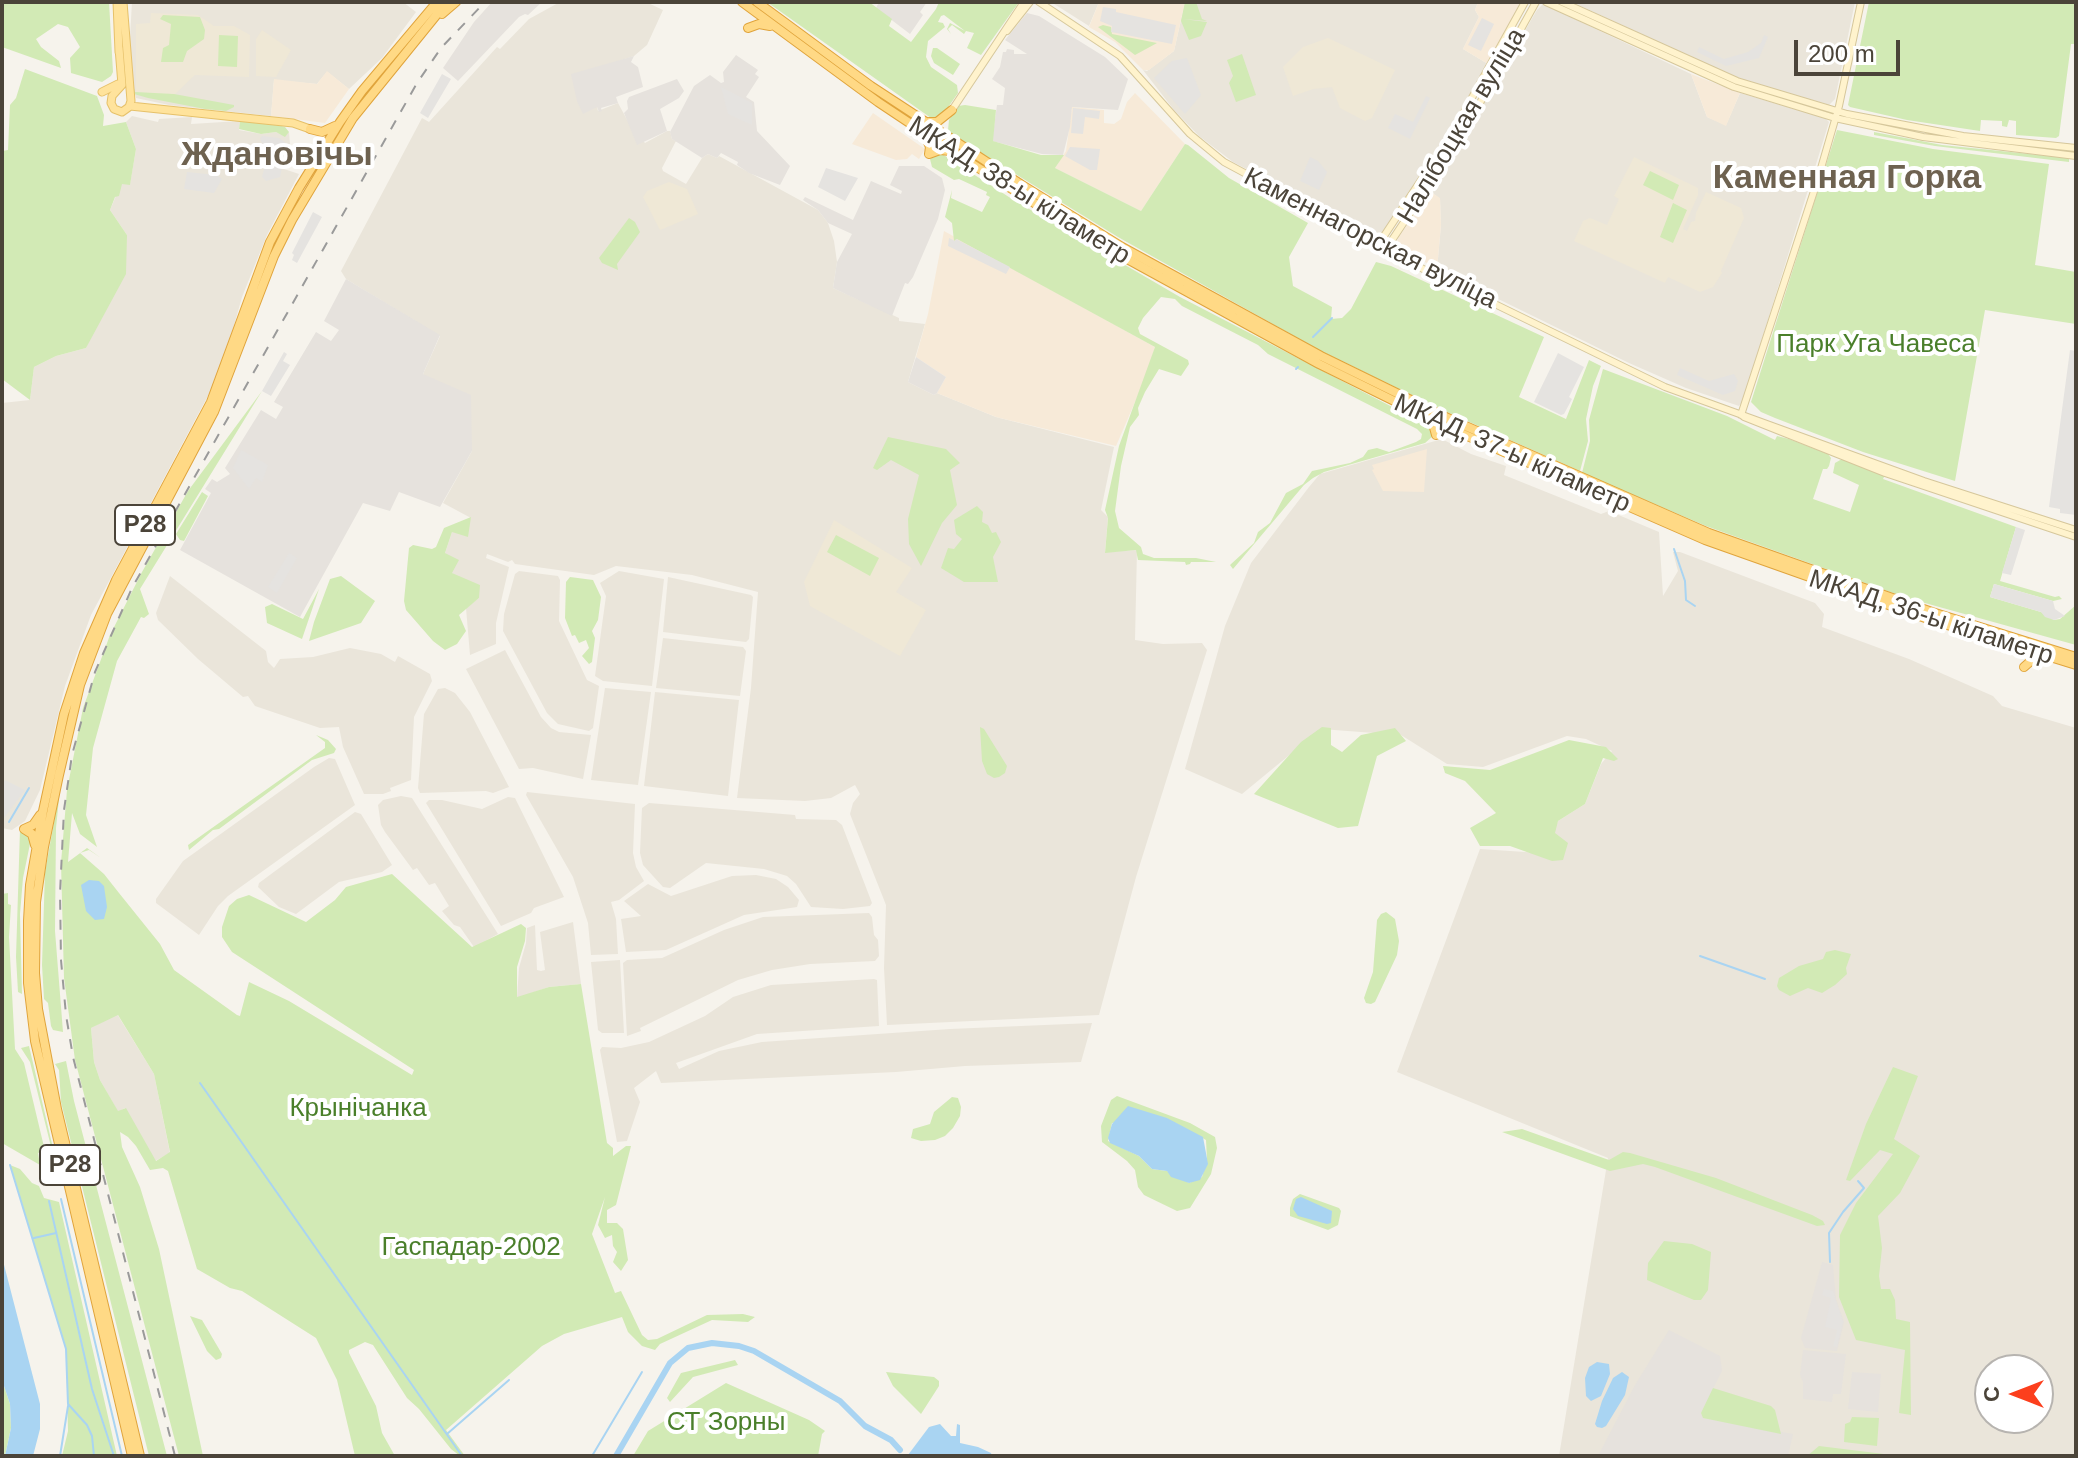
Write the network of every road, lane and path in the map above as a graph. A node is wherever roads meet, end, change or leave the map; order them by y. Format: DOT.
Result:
graph roads {
  1 [pos="120,2"];
  2 [pos="437,2"];
  3 [pos="447,2"];
  4 [pos="456,2"];
  5 [pos="1027,2"];
  6 [pos="1039,2"];
  7 [pos="1525,2"];
  8 [pos="1536,2"];
  9 [pos="1546,2"];
  10 [pos="1562,2"];
  11 [pos="1861,2"];
  12 [pos="750,4"];
  13 [pos="430,24"];
  14 [pos="774,27"];
  15 [pos="802,42"];
  16 [pos="119,48"];
  17 [pos="1708,73"];
  18 [pos="117,91"];
  19 [pos="102,92"];
  20 [pos="130,100"];
  21 [pos="952,110"];
  22 [pos="1836,115"];
  23 [pos="922,120"];
  24 [pos="340,122"];
  25 [pos="310,129"];
  26 [pos="922,131"];
  27 [pos="953,140"];
  28 [pos="2076,148"];
  29 [pos="2060,150"];
  30 [pos="953,152"];
  31 [pos="319,155"];
  32 [pos="2076,156"];
  33 [pos="1378,245"];
  34 [pos="1386,249"];
  35 [pos="1246,321"];
  36 [pos="1741,415"];
  37 [pos="2076,530"];
  38 [pos="2076,537"];
  39 [pos="1787,566"];
  40 [pos="2014,647"];
  41 [pos="2076,648"];
  42 [pos="2058,651"];
  43 [pos="2046,657"];
  44 [pos="2076,657"];
  45 [pos="2076,665"];
  46 [pos="43,811"];
  47 [pos="36,848"];
  48 [pos="132,1456"];
  49 [pos="140,1456"];
  1 -- 16 [label="main road"];
  1 -- 20 [label="main road"];
  2 -- 24 [label="highway, Р28"];
  3 -- 13 [label="highway, Р28"];
  4 -- 13 [label="highway, Р28"];
  5 -- 21 [label="main road"];
  6 -- 33 [label="main road, Каменнагорская вуліца"];
  7 -- 33 [label="main road, Налібоцкая вуліца"];
  8 -- 34 [label="main road, Налібоцкая вуліца"];
  9 -- 17 [label="main road"];
  10 -- 17 [label="main road"];
  11 -- 22 [label="main road"];
  12 -- 14 [label="highway"];
  12 -- 14 [label="highway"];
  12 -- 15 [label="highway"];
  13 -- 49 [label="highway, Р28"];
  14 -- 15 [label="highway"];
  15 -- 23 [label="highway, МКАД, 38-ы кіламетр"];
  15 -- 26 [label="highway, МКАД, 38-ы кіламетр"];
  16 -- 18 [label="main road"];
  16 -- 19 [label="main road"];
  17 -- 22 [label="main road"];
  18 -- 20 [label="main road"];
  18 -- 20 [label="main road"];
  20 -- 25 [label="main road"];
  21 -- 23 [label="highway"];
  21 -- 27 [label="highway"];
  22 -- 29 [label="main road"];
  22 -- 36 [label="main road"];
  23 -- 27 [label="highway, МКАД, 38-ы кіламетр"];
  24 -- 25 [label="highway"];
  24 -- 31 [label="highway, Р28"];
  25 -- 31 [label="highway"];
  26 -- 30 [label="highway, МКАД, 38-ы кіламетр"];
  26 -- 30 [label="highway"];
  27 -- 35 [label="highway, МКАД, 38-ы кіламетр"];
  28 -- 29 [label="main road"];
  29 -- 32 [label="main road"];
  30 -- 35 [label="highway, МКАД, 38-ы кіламетр"];
  31 -- 46 [label="highway, Р28"];
  33 -- 34 [label="main road, Каменнагорская вуліца"];
  34 -- 36 [label="main road, Каменнагорская вуліца"];
  35 -- 39 [label="highway, МКАД, 37-ы кіламетр"];
  35 -- 39 [label="highway, МКАД, 37-ы кіламетр"];
  36 -- 37 [label="main road, Каменнагорская вуліца"];
  36 -- 38 [label="main road, Каменнагорская вуліца"];
  39 -- 40 [label="highway, МКАД, 36-ы кіламетр"];
  39 -- 42 [label="highway, МКАД, 36-ы кіламетр"];
  40 -- 43 [label="highway, МКАД, 36-ы кіламетр"];
  40 -- 43 [label="highway"];
  41 -- 42 [label="highway"];
  42 -- 44 [label="highway, МКАД, 36-ы кіламетр"];
  43 -- 45 [label="highway, МКАД, 36-ы кіламетр"];
  46 -- 47 [label="highway, Р28"];
  46 -- 47 [label="highway"];
  47 -- 48 [label="highway, Р28"];
}
